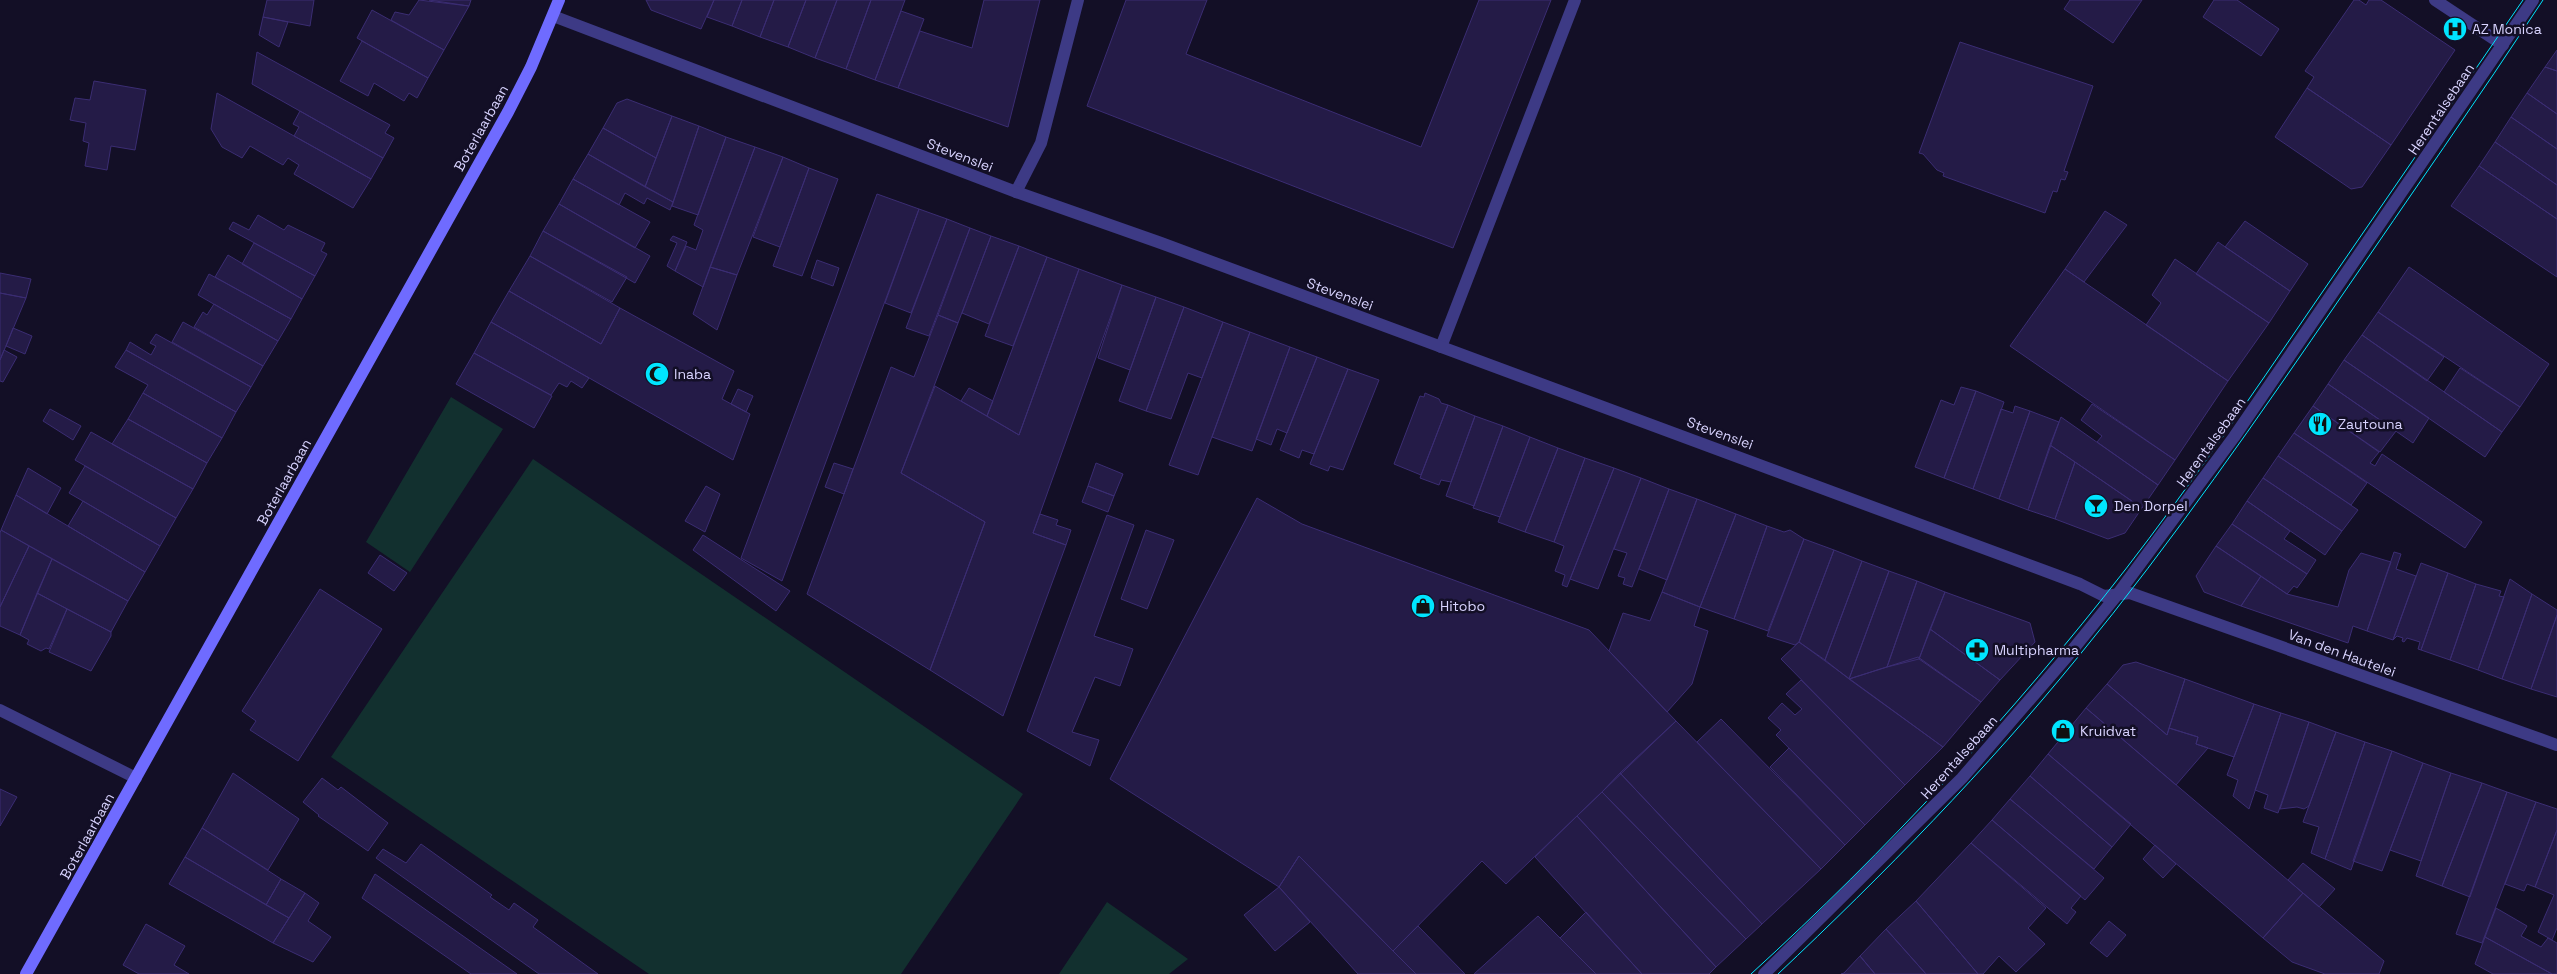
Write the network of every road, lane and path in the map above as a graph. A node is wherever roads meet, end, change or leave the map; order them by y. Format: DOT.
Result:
graph roads {
  1 [pos="559,0"];
  2 [pos="1078,0"];
  3 [pos="1575,0"];
  4 [pos="2435,0"];
  5 [pos="2533,0"];
  6 [pos="553,16"];
  7 [pos="2502,45"];
  8 [pos="1016,192"];
  9 [pos="1441,347"];
  10 [pos="2117,595"];
  11 [pos="0,710"];
  12 [pos="2557,745"];
  13 [pos="136,778"];
  14 [pos="26,974"];
  15 [pos="1764,974"];
  1 -- 6 [label="main road, Boterlaarbaan"];
  2 -- 8 [label="street"];
  3 -- 9 [label="street"];
  4 -- 7 [label="street"];
  5 -- 7 [label="street, Herentalsebaan"];
  6 -- 8 [label="street, Stevenslei"];
  6 -- 13 [label="main road, Boterlaarbaan"];
  7 -- 10 [label="street, Herentalsebaan"];
  8 -- 9 [label="street, Stevenslei"];
  9 -- 10 [label="street, Stevenslei"];
  10 -- 12 [label="street, Van den Hautelei"];
  10 -- 15 [label="street, Herentalsebaan"];
  11 -- 13 [label="street"];
  13 -- 14 [label="main road, Boterlaarbaan"];
}
